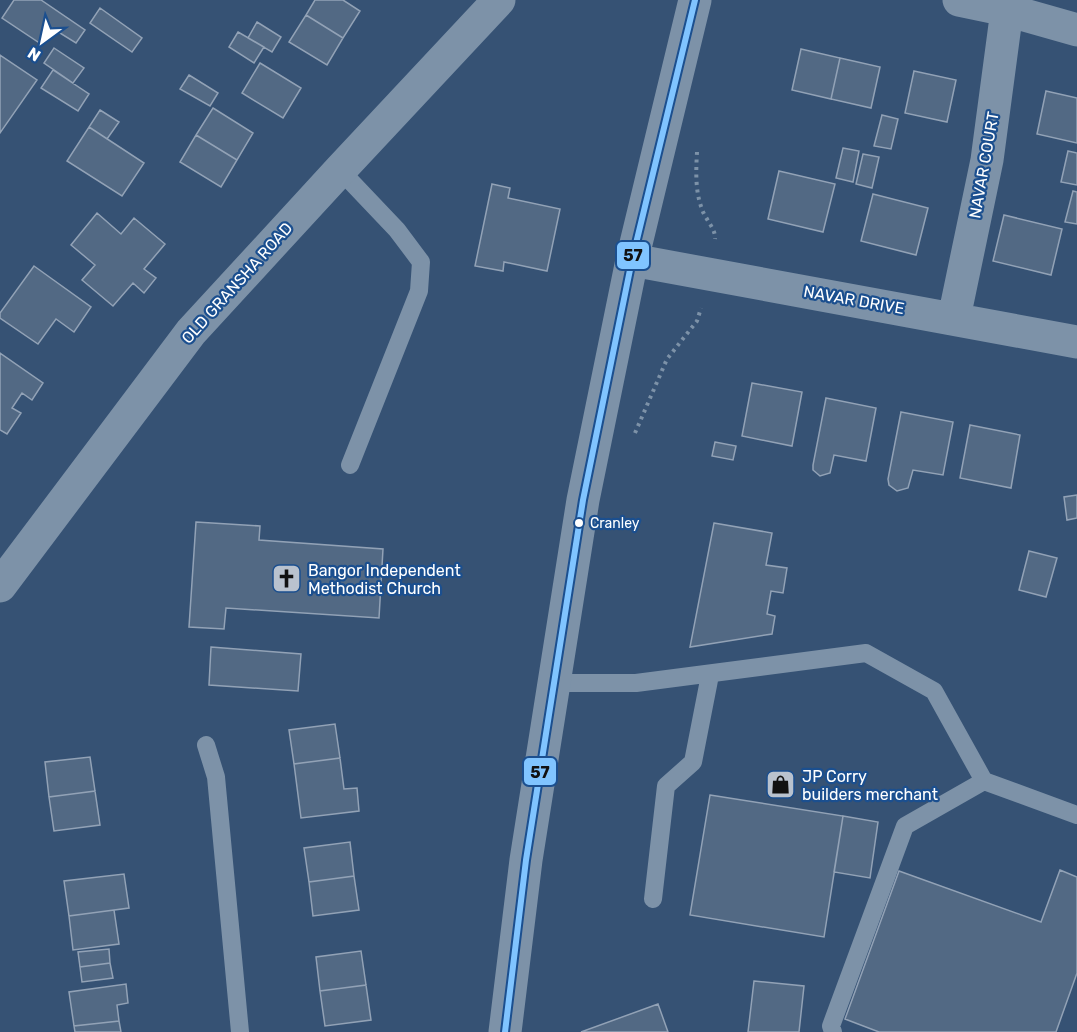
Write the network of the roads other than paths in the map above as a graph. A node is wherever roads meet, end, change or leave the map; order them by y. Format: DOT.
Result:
graph roads {
  1 [pos="499,0"];
  2 [pos="695,0"];
  3 [pos="959,0"];
  4 [pos="1007,10"];
  5 [pos="1077,30"];
  6 [pos="340,170"];
  7 [pos="632,260"];
  8 [pos="954,318"];
  9 [pos="1077,342"];
  10 [pos="350,465"];
  11 [pos="0,586"];
  12 [pos="710,675"];
  13 [pos="554,683"];
  14 [pos="206,745"];
  15 [pos="984,781"];
  16 [pos="1077,815"];
  17 [pos="653,899"];
  18 [pos="240,1032"];
  19 [pos="505,1032"];
  20 [pos="833,1032"];
  1 -- 6 [label="street, OLD GRANSHA ROAD"];
  2 -- 7 [label="street"];
  3 -- 4 [label="street"];
  4 -- 5 [label="street"];
  4 -- 8 [label="street, NAVAR COURT"];
  6 -- 10 [label="lane"];
  6 -- 11 [label="street, OLD GRANSHA ROAD"];
  7 -- 8 [label="street, NAVAR DRIVE"];
  7 -- 13 [label="street"];
  8 -- 9 [label="street, NAVAR DRIVE"];
  12 -- 13 [label="lane"];
  12 -- 15 [label="lane"];
  12 -- 17 [label="lane"];
  13 -- 19 [label="street"];
  14 -- 18 [label="lane"];
  15 -- 16 [label="lane"];
  15 -- 20 [label="lane"];
}
